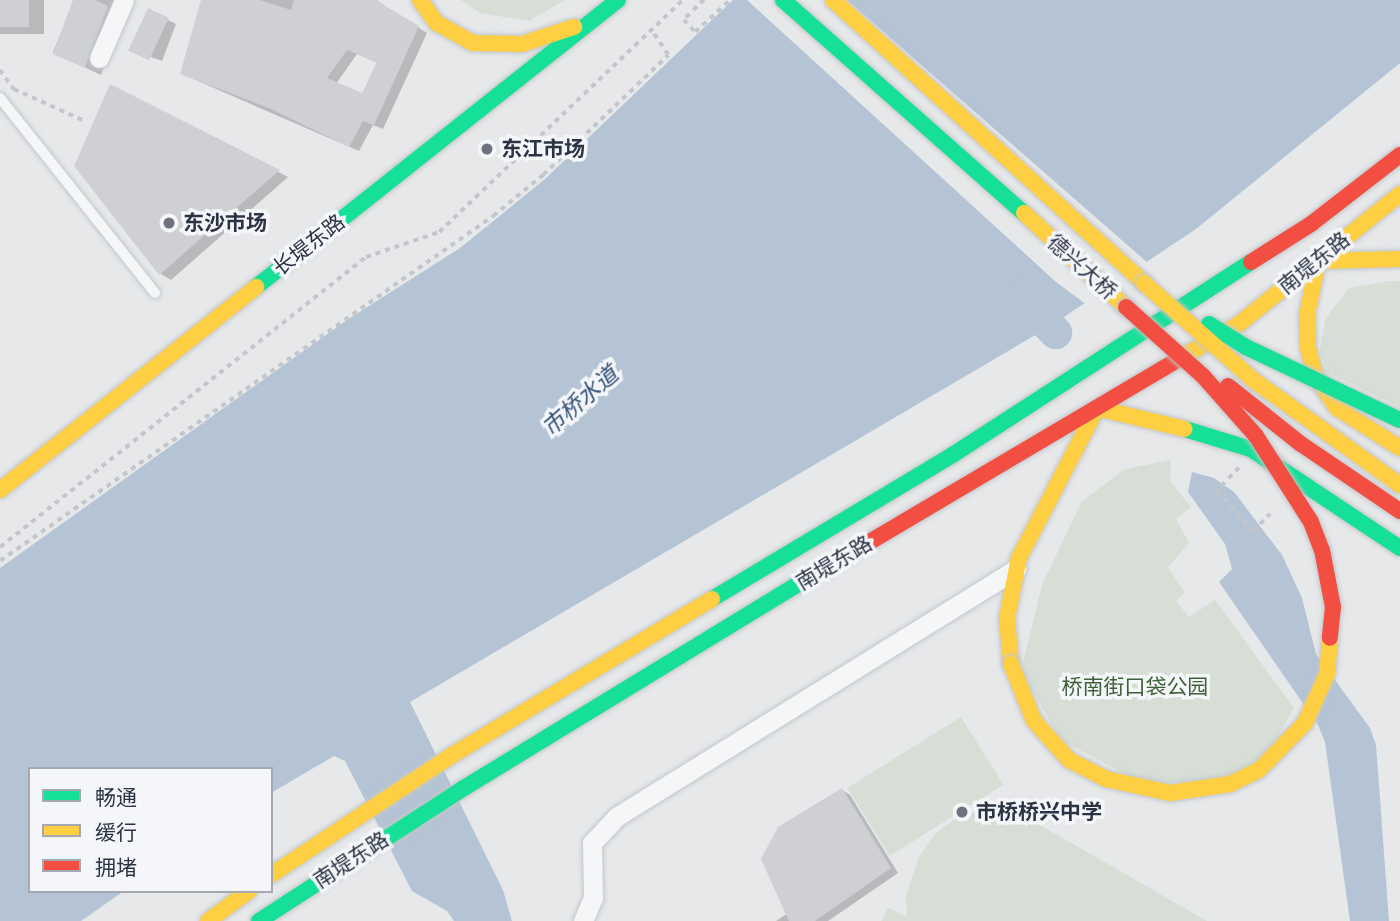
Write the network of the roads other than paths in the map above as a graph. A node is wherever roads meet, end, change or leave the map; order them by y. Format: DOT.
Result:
graph roads {
  1 [pos="124,0"];
  2 [pos="420,0"];
  3 [pos="604,0"];
  4 [pos="618,0"];
  5 [pos="783,0"];
  6 [pos="833,0"];
  7 [pos="592,20"];
  8 [pos="99,58"];
  9 [pos="0,99"];
  10 [pos="1400,155"];
  11 [pos="1400,194"];
  12 [pos="1400,259"];
  13 [pos="1318,261"];
  14 [pos="1144,283"];
  15 [pos="155,293"];
  16 [pos="1126,307"];
  17 [pos="1097,408"];
  18 [pos="1400,419"];
  19 [pos="1400,448"];
  20 [pos="1400,485"];
  21 [pos="0,490"];
  22 [pos="1400,511"];
  23 [pos="1400,548"];
  24 [pos="1016,569"];
  25 [pos="273,874"];
  26 [pos="246,893"];
  27 [pos="208,921"];
  28 [pos="259,921"];
  29 [pos="583,921"];
  1 -- 8 [label="street"];
  2 -- 7 [label="main road"];
  3 -- 7 [label="main road"];
  4 -- 7 [label="main road, 长堤东路"];
  5 -- 16 [label="main road, 德兴大桥"];
  6 -- 14 [label="main road, 德兴大桥"];
  7 -- 21 [label="main road, 长堤东路"];
  9 -- 15 [label="lane"];
  10 -- 25 [label="main road, 南堤东路"];
  11 -- 13 [label="main road, 南堤东路"];
  12 -- 13 [label="main road"];
  13 -- 17 [label="main road, 南堤东路"];
  13 -- 19 [label="main road"];
  14 -- 18 [label="main road, bridge"];
  14 -- 20 [label="main road, 德兴大桥, bridge"];
  16 -- 22 [label="main road, 德兴大桥, bridge"];
  16 -- 24 [label="main road, bridge"];
  17 -- 23 [label="main road"];
  17 -- 24 [label="main road"];
  17 -- 28 [label="main road, 南堤东路"];
  24 -- 29 [label="street"];
  26 -- 27 [label="main road"];
}
